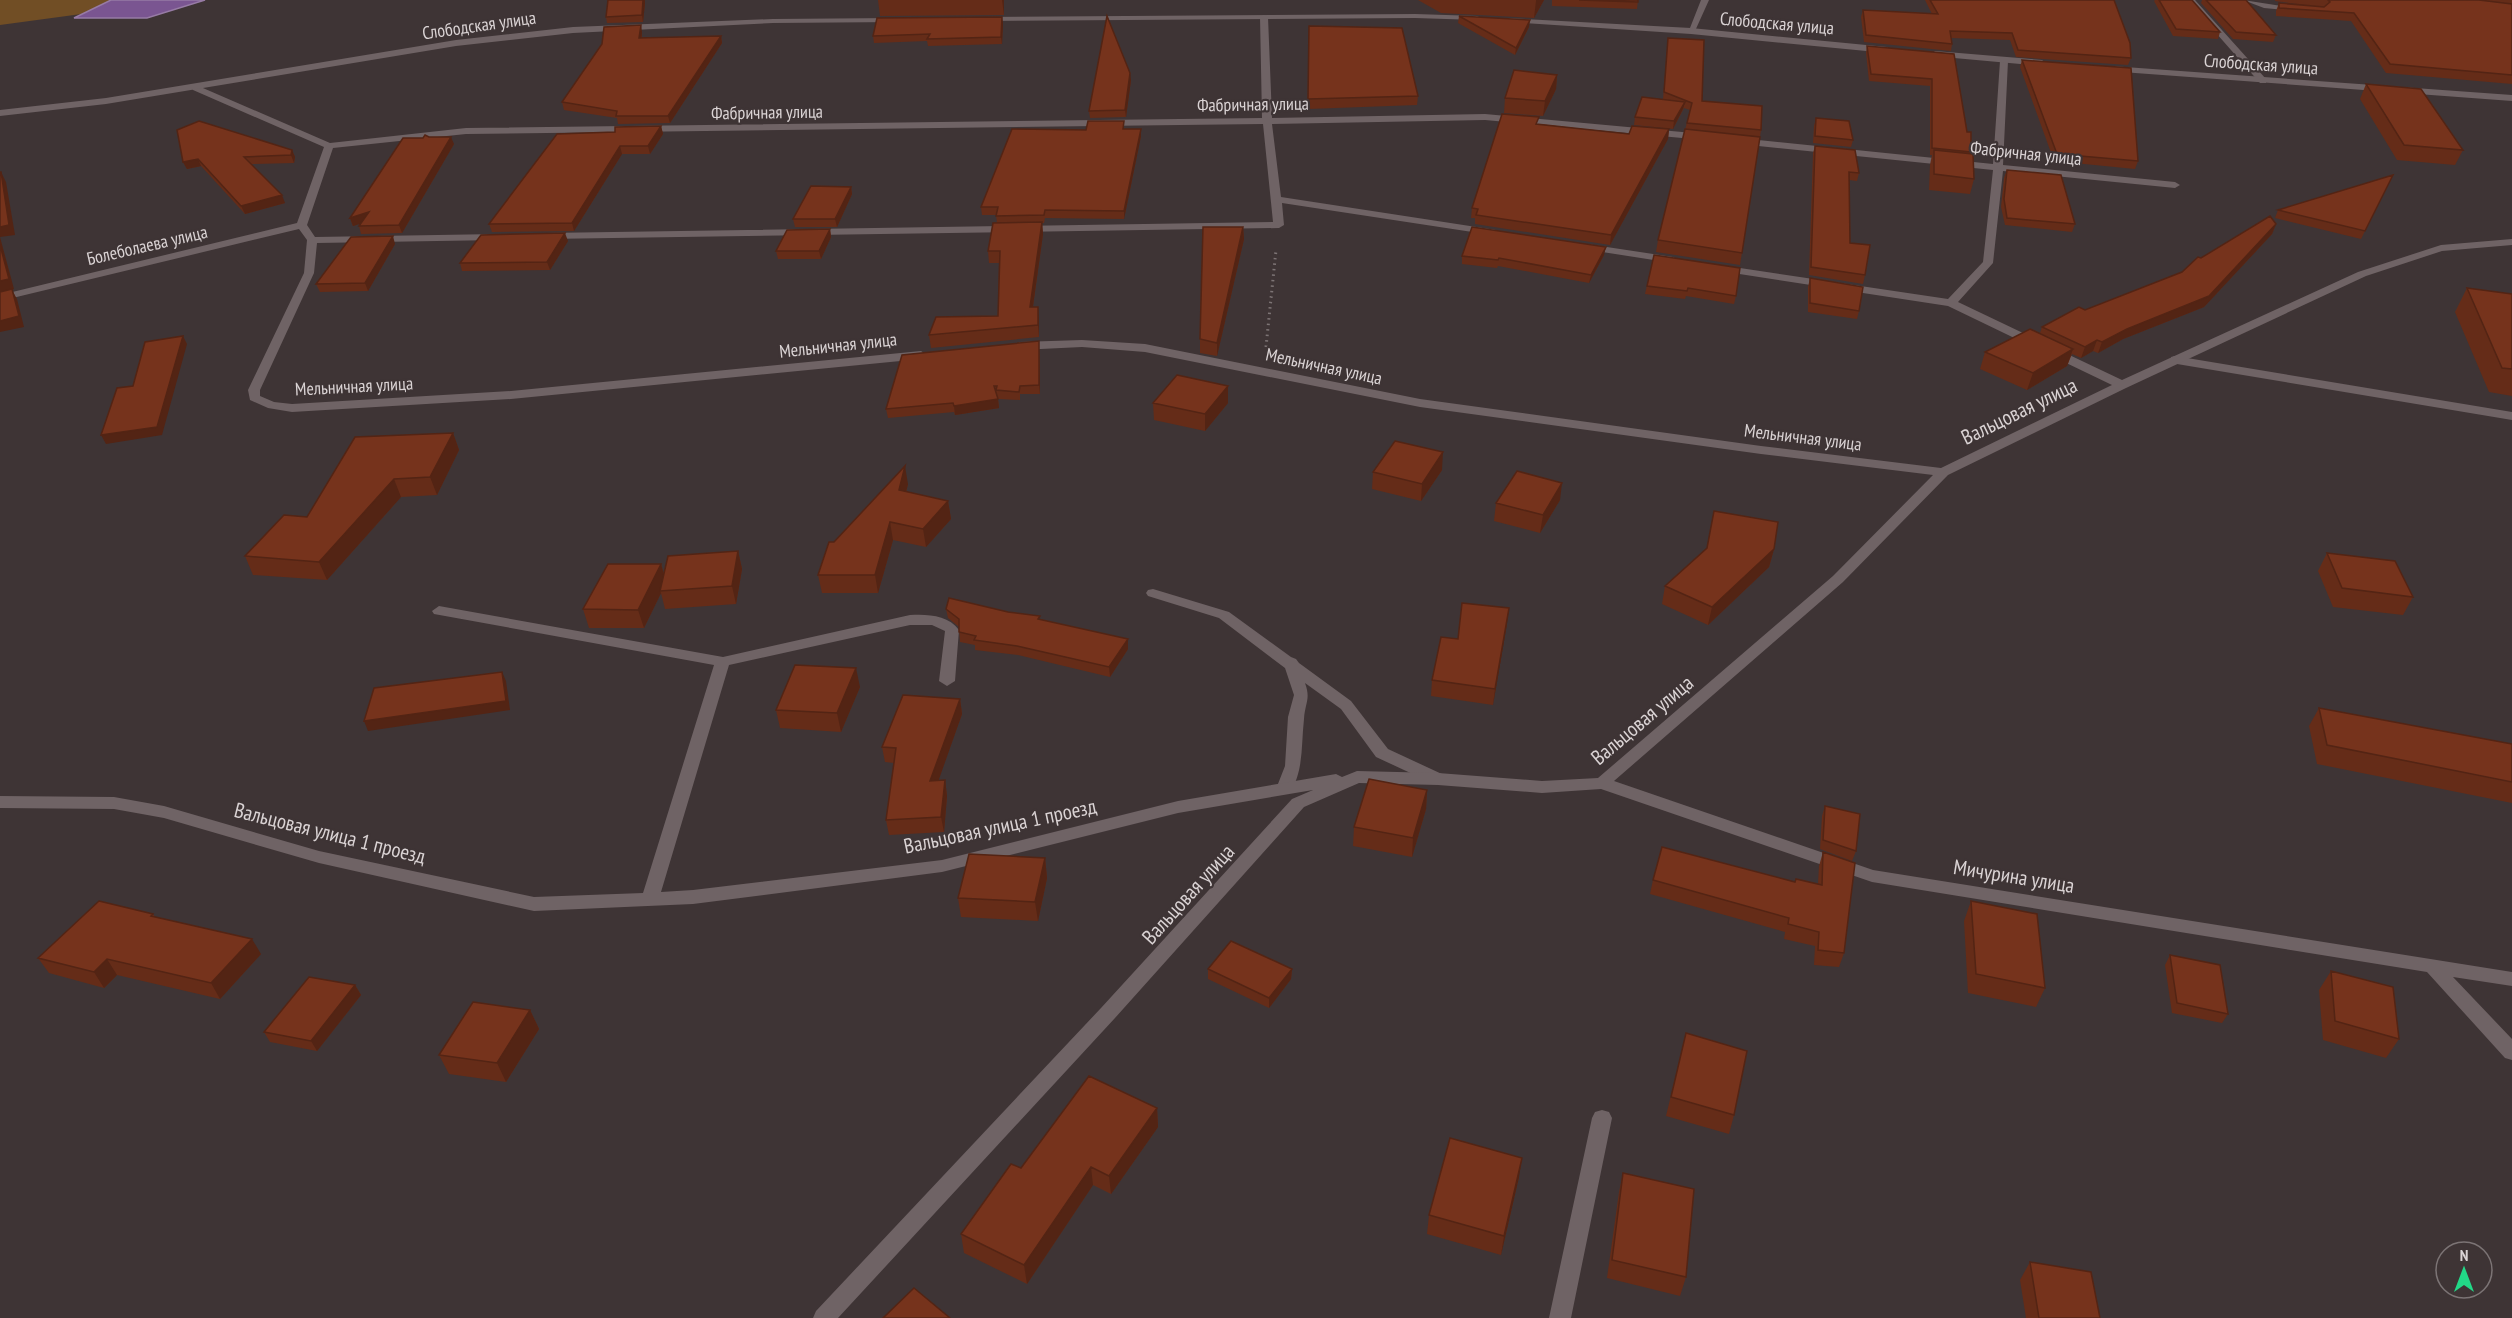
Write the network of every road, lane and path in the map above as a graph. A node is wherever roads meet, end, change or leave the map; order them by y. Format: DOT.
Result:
graph roads {
  1 [pos="1705,0"];
  2 [pos="2191,0"];
  3 [pos="2247,0"];
  4 [pos="2310,10"];
  5 [pos="1264,17"];
  6 [pos="977,19"];
  7 [pos="1483,19"];
  8 [pos="905,20"];
  9 [pos="1505,20"];
  10 [pos="1691,32"];
  11 [pos="1900,51"];
  12 [pos="1923,53"];
  13 [pos="2004,60"];
  14 [pos="2051,64"];
  15 [pos="2098,68"];
  16 [pos="2262,81"];
  17 [pos="195,88"];
  18 [pos="2512,98"];
  19 [pos="0,113"];
  20 [pos="1267,120"];
  21 [pos="1713,138"];
  22 [pos="1725,139"];
  23 [pos="329,146"];
  24 [pos="1998,167"];
  25 [pos="2175,185"];
  26 [pos="1275,199"];
  27 [pos="302,225"];
  28 [pos="1279,225"];
  29 [pos="1508,235"];
  30 [pos="539,236"];
  31 [pos="515,237"];
  32 [pos="312,240"];
  33 [pos="2512,242"];
  34 [pos="1578,246"];
  35 [pos="1683,262"];
  36 [pos="1707,266"];
  37 [pos="0,297"];
  38 [pos="1952,303"];
  39 [pos="1009,347"];
  40 [pos="938,354"];
  41 [pos="2175,360"];
  42 [pos="1264,372"];
  43 [pos="2122,385"];
  44 [pos="2512,416"];
  45 [pos="1943,472"];
  46 [pos="1153,593"];
  47 [pos="439,611"];
  48 [pos="723,662"];
  49 [pos="1291,662"];
  50 [pos="947,681"];
  51 [pos="1357,777"];
  52 [pos="1438,779"];
  53 [pos="1602,783"];
  54 [pos="1284,789"];
  55 [pos="0,802"];
  56 [pos="650,898"];
  57 [pos="2431,964"];
  58 [pos="2512,979"];
  59 [pos="2512,1052"];
  60 [pos="1602,1118"];
  61 [pos="824,1318"];
  62 [pos="1560,1318"];
  1 -- 10 [label="street"];
  2 -- 16 [label="street"];
  3 -- 4 [label="street"];
  5 -- 6 [label="street"];
  5 -- 7 [label="street"];
  5 -- 20 [label="street"];
  8 -- 17 [label="street, Слободская улица"];
  9 -- 10 [label="street, Слободская улица"];
  10 -- 11 [label="street, Слободская улица"];
  12 -- 13 [label="street"];
  13 -- 14 [label="street"];
  13 -- 24 [label="street"];
  15 -- 16 [label="street, Слободская улица"];
  16 -- 18 [label="street, Слободская улица"];
  17 -- 19 [label="street, Слободская улица"];
  17 -- 23 [label="street"];
  20 -- 21 [label="street, Фабричная улица"];
  20 -- 23 [label="street, Фабричная улица"];
  20 -- 26 [label="street"];
  22 -- 24 [label="street, Фабричная улица"];
  23 -- 27 [label="street"];
  24 -- 25 [label="street, Фабричная улица"];
  24 -- 38 [label="street"];
  26 -- 28 [label="street"];
  26 -- 29 [label="street"];
  27 -- 32 [label="street"];
  27 -- 37 [label="street, Болеболаева улица"];
  28 -- 30 [label="street"];
  28 -- 42 [label="path"];
  31 -- 32 [label="street"];
  32 -- 40 [label="street, Мельничная улица"];
  33 -- 41 [label="street, Вальцовая улица"];
  34 -- 35 [label="street"];
  36 -- 38 [label="street"];
  38 -- 43 [label="street"];
  39 -- 42 [label="street, Мельничная улица"];
  41 -- 43 [label="street, Вальцовая улица"];
  41 -- 44 [label="street"];
  42 -- 45 [label="street, Мельничная улица"];
  43 -- 45 [label="street, Вальцовая улица"];
  45 -- 53 [label="street, Вальцовая улица"];
  46 -- 49 [label="street"];
  47 -- 48 [label="street"];
  48 -- 50 [label="street"];
  48 -- 56 [label="street"];
  49 -- 52 [label="street"];
  49 -- 54 [label="street"];
  51 -- 52 [label="street, Вальцовая улица"];
  51 -- 54 [label="street, Вальцовая улица 1 проезд"];
  51 -- 61 [label="street, Вальцовая улица"];
  52 -- 53 [label="street, Вальцовая улица"];
  53 -- 57 [label="street, Мичурина улица"];
  54 -- 56 [label="street, Вальцовая улица 1 проезд"];
  55 -- 56 [label="street, Вальцовая улица 1 проезд"];
  57 -- 58 [label="street, Мичурина улица"];
  57 -- 59 [label="street"];
  60 -- 62 [label="street"];
}
